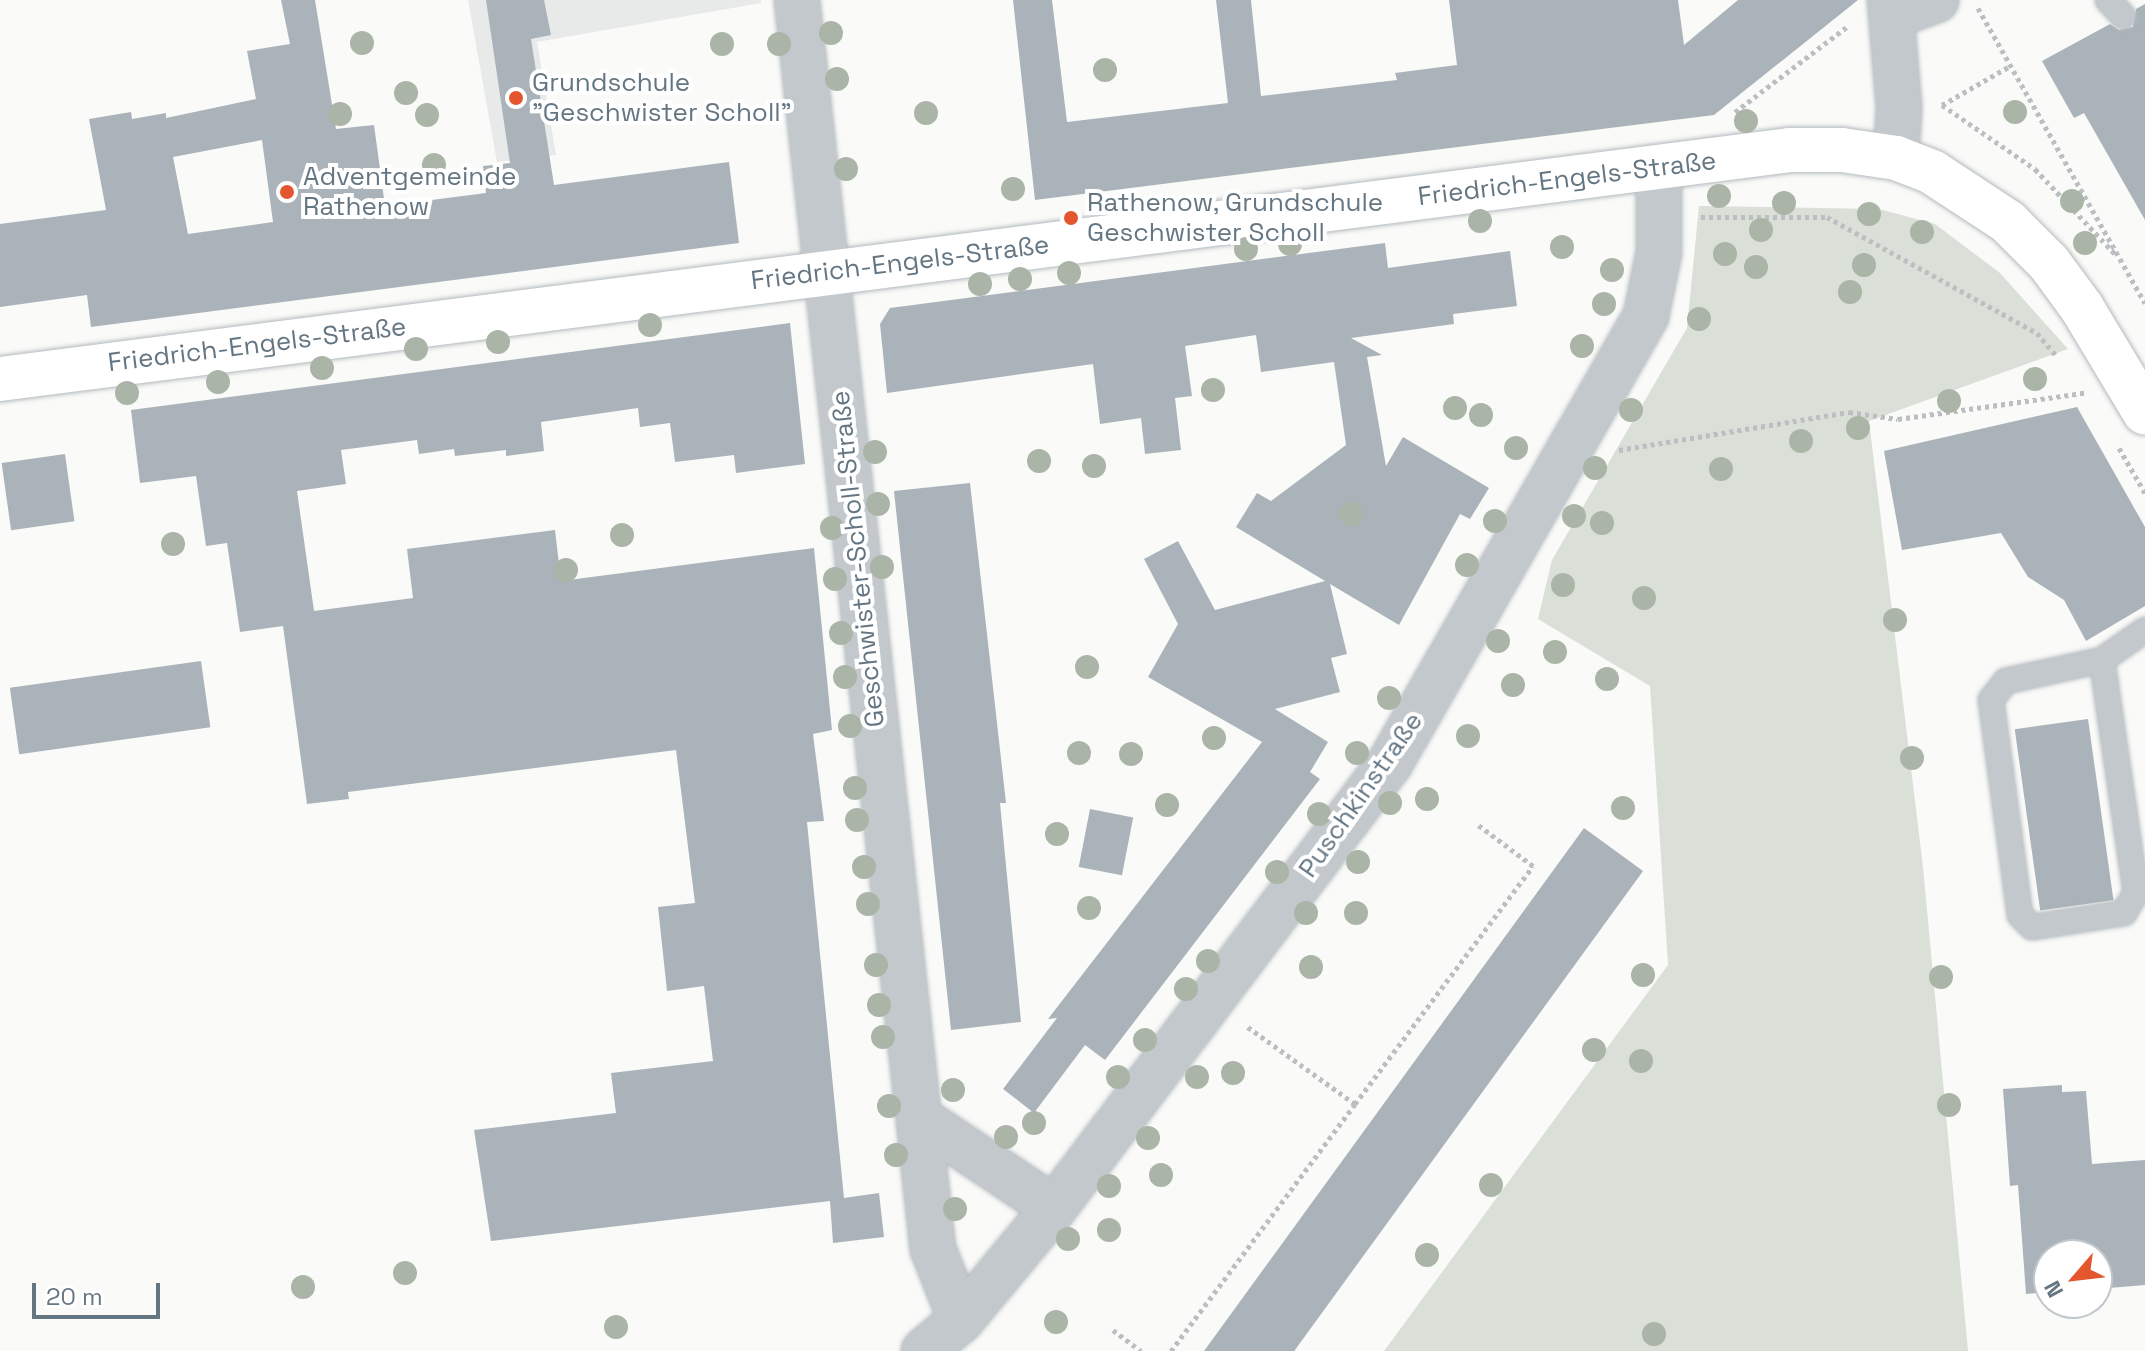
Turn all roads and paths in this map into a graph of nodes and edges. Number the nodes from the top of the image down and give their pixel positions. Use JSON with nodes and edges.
{"nodes":[{"id":1,"x":797,"y":0,"type":"edge"},
{"id":2,"x":1936,"y":0,"type":"edge"},
{"id":3,"x":1973,"y":0,"type":"edge"},
{"id":4,"x":1891,"y":8,"type":"edge"},
{"id":5,"x":2010,"y":66,"type":"junction"},
{"id":6,"x":1920,"y":106,"type":"junction"},
{"id":7,"x":1728,"y":117,"type":"dead end"},
{"id":8,"x":1896,"y":158,"type":"junction"},
{"id":9,"x":1659,"y":167,"type":"junction"},
{"id":10,"x":1660,"y":217,"type":"junction"},
{"id":11,"x":2121,"y":260,"type":"junction"},
{"id":12,"x":828,"y":272,"type":"junction"},
{"id":13,"x":2145,"y":303,"type":"edge"},
{"id":14,"x":2067,"y":369,"type":"dead end"},
{"id":15,"x":0,"y":379,"type":"edge"},
{"id":16,"x":2077,"y":381,"type":"dead end"},
{"id":17,"x":2145,"y":413,"type":"edge"},
{"id":18,"x":1567,"y":458,"type":"junction"},
{"id":19,"x":2145,"y":630,"type":"edge"},
{"id":20,"x":2102,"y":660,"type":"junction"},
{"id":21,"x":1477,"y":824,"type":"dead end"},
{"id":22,"x":1212,"y":1001,"type":"junction"},
{"id":23,"x":1355,"y":1104,"type":"junction"},
{"id":24,"x":919,"y":1118,"type":"junction"},
{"id":25,"x":1054,"y":1208,"type":"junction"},
{"id":26,"x":961,"y":1320,"type":"junction"},
{"id":27,"x":1113,"y":1330,"type":"dead end"},
{"id":28,"x":924,"y":1351,"type":"edge"},
{"id":29,"x":1141,"y":1351,"type":"edge"},
{"id":30,"x":1171,"y":1351,"type":"edge"}],
"edges":[{"from":1,"to":12,"type":"street","name":"Geschwister-Scholl-Straße"},
{"from":2,"to":4,"type":"street"},
{"from":3,"to":5,"type":"path"},
{"from":4,"to":6,"type":"street"},
{"from":4,"to":7,"type":"path"},
{"from":5,"to":6,"type":"path"},
{"from":5,"to":11,"type":"path"},
{"from":6,"to":8,"type":"street"},
{"from":6,"to":11,"type":"path"},
{"from":8,"to":9,"type":"street","name":"Friedrich-Engels-Straße"},
{"from":8,"to":17,"type":"street","name":"Friedrich-Engels-Straße"},
{"from":9,"to":10,"type":"street","name":"Puschkinstraße"},
{"from":9,"to":12,"type":"street","name":"Friedrich-Engels-Straße"},
{"from":10,"to":14,"type":"path"},
{"from":10,"to":18,"type":"street","name":"Puschkinstraße"},
{"from":11,"to":13,"type":"path"},
{"from":12,"to":15,"type":"street","name":"Friedrich-Engels-Straße"},
{"from":12,"to":24,"type":"street","name":"Geschwister-Scholl-Straße"},
{"from":16,"to":18,"type":"path"},
{"from":18,"to":22,"type":"street","name":"Puschkinstraße"},
{"from":19,"to":20,"type":"lane"},
{"from":20,"to":20,"type":"lane"},
{"from":21,"to":23,"type":"path"},
{"from":22,"to":23,"type":"path"},
{"from":22,"to":25,"type":"street","name":"Puschkinstraße"},
{"from":23,"to":30,"type":"path"},
{"from":24,"to":25,"type":"street"},
{"from":24,"to":26,"type":"street","name":"Geschwister-Scholl-Straße"},
{"from":25,"to":26,"type":"street","name":"Puschkinstraße"},
{"from":26,"to":28,"type":"street","name":"Puschkinstraße"},
{"from":27,"to":29,"type":"path"}]}
